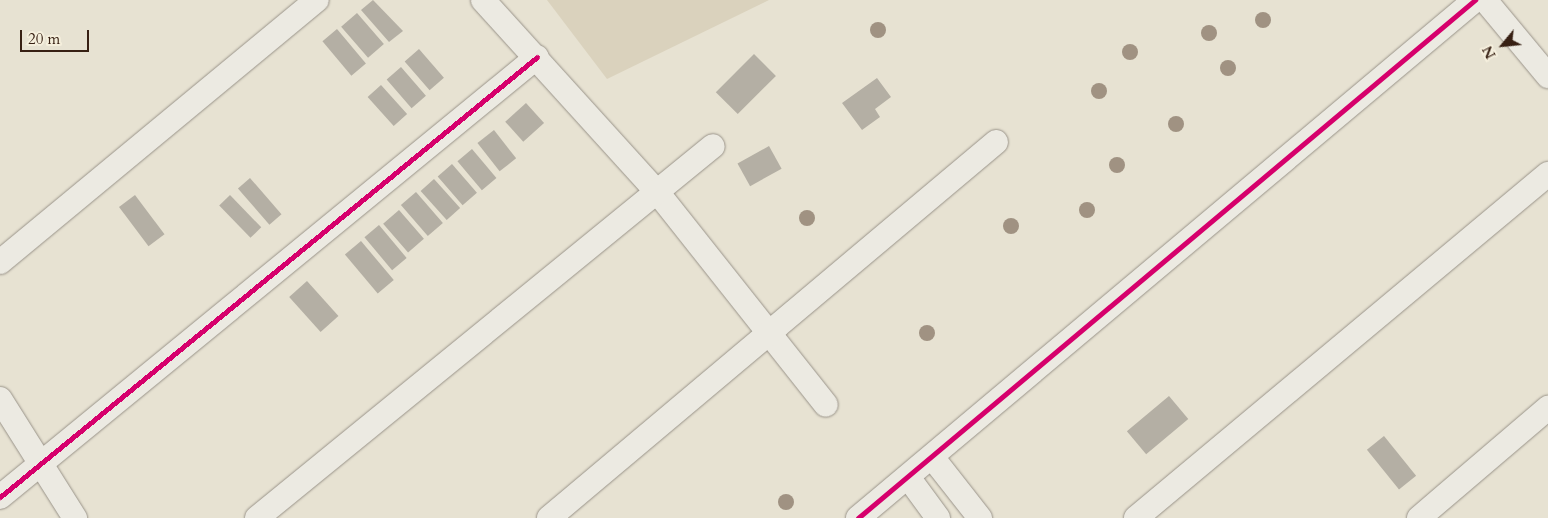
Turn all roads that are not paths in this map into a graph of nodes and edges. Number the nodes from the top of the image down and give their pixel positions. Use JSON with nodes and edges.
{"nodes":[{"id":1,"x":317,"y":0,"type":"edge"},
{"id":2,"x":483,"y":0,"type":"edge"},
{"id":3,"x":1475,"y":0,"type":"edge"},
{"id":4,"x":1485,"y":0,"type":"edge"},
{"id":5,"x":537,"y":57,"type":"junction"},
{"id":6,"x":1548,"y":76,"type":"edge"},
{"id":7,"x":996,"y":142,"type":"dead end"},
{"id":8,"x":713,"y":146,"type":"dead end"},
{"id":9,"x":1548,"y":174,"type":"edge"},
{"id":10,"x":658,"y":193,"type":"junction"},
{"id":11,"x":0,"y":262,"type":"edge"},
{"id":12,"x":768,"y":335,"type":"junction"},
{"id":13,"x":0,"y":399,"type":"edge"},
{"id":14,"x":826,"y":404,"type":"dead end"},
{"id":15,"x":1548,"y":408,"type":"edge"},
{"id":16,"x":932,"y":457,"type":"junction"},
{"id":17,"x":42,"y":463,"type":"junction"},
{"id":18,"x":908,"y":477,"type":"junction"},
{"id":19,"x":0,"y":497,"type":"edge"},
{"id":20,"x":75,"y":518,"type":"edge"},
{"id":21,"x":257,"y":518,"type":"edge"},
{"id":22,"x":549,"y":518,"type":"edge"},
{"id":23,"x":858,"y":518,"type":"edge"},
{"id":24,"x":938,"y":518,"type":"edge"},
{"id":25,"x":980,"y":518,"type":"edge"},
{"id":26,"x":1136,"y":518,"type":"edge"},
{"id":27,"x":1419,"y":518,"type":"edge"}],
"edges":[{"from":1,"to":11,"type":"street"},
{"from":2,"to":5,"type":"street"},
{"from":3,"to":16,"type":"street"},
{"from":4,"to":6,"type":"street"},
{"from":5,"to":10,"type":"street"},
{"from":5,"to":17,"type":"street"},
{"from":7,"to":12,"type":"street"},
{"from":8,"to":10,"type":"street"},
{"from":9,"to":26,"type":"street"},
{"from":10,"to":12,"type":"street"},
{"from":10,"to":21,"type":"street"},
{"from":12,"to":14,"type":"street"},
{"from":12,"to":22,"type":"street"},
{"from":13,"to":17,"type":"street"},
{"from":15,"to":27,"type":"street"},
{"from":16,"to":18,"type":"street"},
{"from":16,"to":25,"type":"street"},
{"from":17,"to":19,"type":"street"},
{"from":17,"to":20,"type":"street"},
{"from":18,"to":23,"type":"street"},
{"from":18,"to":24,"type":"street"}]}
